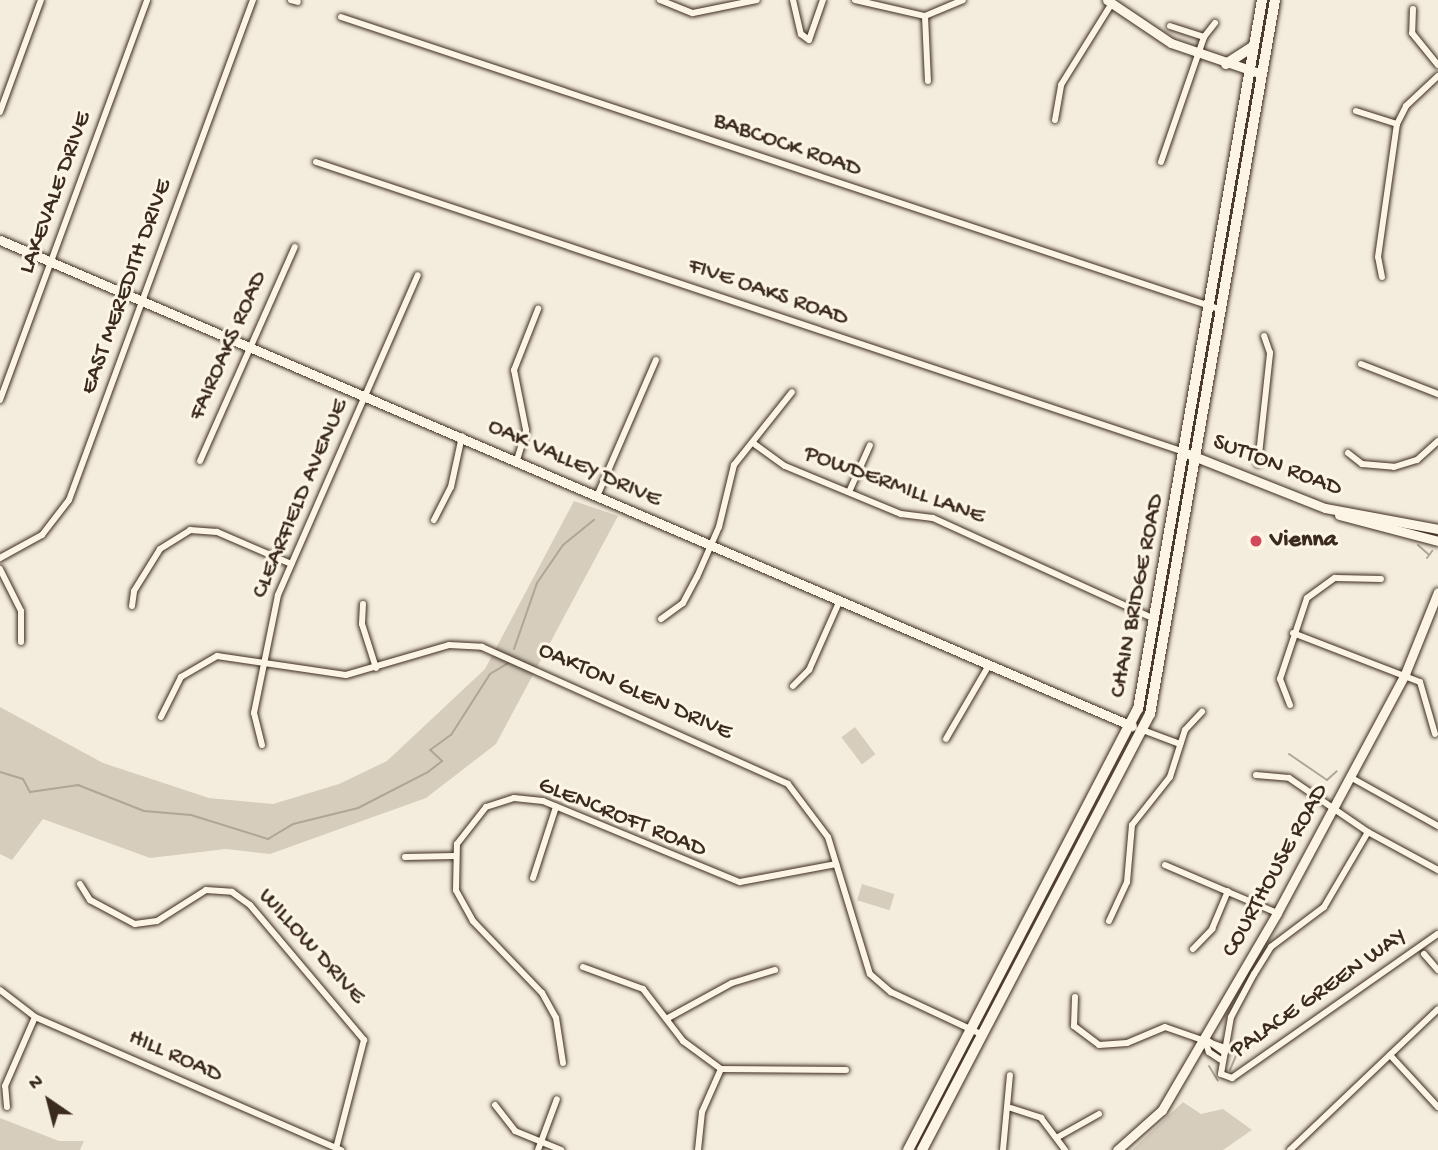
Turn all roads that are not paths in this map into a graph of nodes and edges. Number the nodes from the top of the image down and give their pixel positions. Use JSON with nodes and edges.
{"nodes":[{"id":1,"x":41,"y":0,"type":"edge"},
{"id":2,"x":147,"y":0,"type":"edge"},
{"id":3,"x":253,"y":0,"type":"edge"},
{"id":4,"x":660,"y":0,"type":"edge"},
{"id":5,"x":757,"y":0,"type":"edge"},
{"id":6,"x":793,"y":0,"type":"edge"},
{"id":7,"x":823,"y":0,"type":"edge"},
{"id":8,"x":855,"y":0,"type":"edge"},
{"id":9,"x":963,"y":0,"type":"edge"},
{"id":10,"x":1262,"y":0,"type":"edge"},
{"id":11,"x":1275,"y":0,"type":"edge"},
{"id":12,"x":1109,"y":2,"type":"edge"},
{"id":13,"x":1413,"y":9,"type":"dead end"},
{"id":14,"x":925,"y":16,"type":"junction"},
{"id":15,"x":341,"y":17,"type":"dead end"},
{"id":16,"x":1215,"y":23,"type":"dead end"},
{"id":17,"x":1170,"y":26,"type":"dead end"},
{"id":18,"x":1204,"y":37,"type":"junction"},
{"id":19,"x":1255,"y":44,"type":"junction"},
{"id":20,"x":1200,"y":55,"type":"junction"},
{"id":21,"x":1226,"y":64,"type":"junction"},
{"id":22,"x":1438,"y":65,"type":"edge"},
{"id":23,"x":1250,"y":72,"type":"junction"},
{"id":24,"x":1262,"y":74,"type":"junction"},
{"id":25,"x":1438,"y":76,"type":"edge"},
{"id":26,"x":928,"y":80,"type":"dead end"},
{"id":27,"x":1356,"y":111,"type":"dead end"},
{"id":28,"x":0,"y":112,"type":"edge"},
{"id":29,"x":1055,"y":120,"type":"dead end"},
{"id":30,"x":1397,"y":124,"type":"junction"},
{"id":31,"x":316,"y":162,"type":"dead end"},
{"id":32,"x":1161,"y":162,"type":"dead end"},
{"id":33,"x":0,"y":240,"type":"edge"},
{"id":34,"x":295,"y":247,"type":"dead end"},
{"id":35,"x":51,"y":260,"type":"junction"},
{"id":36,"x":418,"y":275,"type":"dead end"},
{"id":37,"x":1382,"y":277,"type":"dead end"},
{"id":38,"x":144,"y":297,"type":"junction"},
{"id":39,"x":1211,"y":307,"type":"junction"},
{"id":40,"x":538,"y":309,"type":"dead end"},
{"id":41,"x":1222,"y":310,"type":"junction"},
{"id":42,"x":1264,"y":336,"type":"dead end"},
{"id":43,"x":252,"y":344,"type":"junction"},
{"id":44,"x":656,"y":360,"type":"dead end"},
{"id":45,"x":1361,"y":364,"type":"dead end"},
{"id":46,"x":792,"y":392,"type":"dead end"},
{"id":47,"x":366,"y":393,"type":"junction"},
{"id":48,"x":1438,"y":394,"type":"edge"},
{"id":49,"x":0,"y":400,"type":"edge"},
{"id":50,"x":462,"y":436,"type":"junction"},
{"id":51,"x":1438,"y":441,"type":"edge"},
{"id":52,"x":753,"y":443,"type":"junction"},
{"id":53,"x":870,"y":445,"type":"dead end"},
{"id":54,"x":1186,"y":453,"type":"junction"},
{"id":55,"x":1348,"y":453,"type":"dead end"},
{"id":56,"x":1198,"y":456,"type":"junction"},
{"id":57,"x":517,"y":460,"type":"junction"},
{"id":58,"x":200,"y":461,"type":"dead end"},
{"id":59,"x":1258,"y":464,"type":"dead end"},
{"id":60,"x":849,"y":492,"type":"junction"},
{"id":61,"x":598,"y":494,"type":"junction"},
{"id":62,"x":1325,"y":508,"type":"junction"},
{"id":63,"x":434,"y":520,"type":"dead end"},
{"id":64,"x":1438,"y":529,"type":"edge"},
{"id":65,"x":1438,"y":541,"type":"edge"},
{"id":66,"x":712,"y":542,"type":"junction"},
{"id":67,"x":0,"y":558,"type":"edge"},
{"id":68,"x":291,"y":564,"type":"junction"},
{"id":69,"x":0,"y":569,"type":"edge"},
{"id":70,"x":1381,"y":579,"type":"dead end"},
{"id":71,"x":1438,"y":592,"type":"edge"},
{"id":72,"x":840,"y":600,"type":"junction"},
{"id":73,"x":363,"y":604,"type":"dead end"},
{"id":74,"x":132,"y":606,"type":"dead end"},
{"id":75,"x":660,"y":619,"type":"dead end"},
{"id":76,"x":1157,"y":619,"type":"junction"},
{"id":77,"x":1293,"y":633,"type":"junction"},
{"id":78,"x":21,"y":642,"type":"dead end"},
{"id":79,"x":264,"y":661,"type":"junction"},
{"id":80,"x":989,"y":665,"type":"junction"},
{"id":81,"x":376,"y":668,"type":"junction"},
{"id":82,"x":1405,"y":674,"type":"junction"},
{"id":83,"x":793,"y":685,"type":"dead end"},
{"id":84,"x":1290,"y":705,"type":"dead end"},
{"id":85,"x":1202,"y":712,"type":"dead end"},
{"id":86,"x":161,"y":717,"type":"dead end"},
{"id":87,"x":1132,"y":726,"type":"junction"},
{"id":88,"x":1143,"y":730,"type":"junction"},
{"id":89,"x":1436,"y":734,"type":"dead end"},
{"id":90,"x":946,"y":739,"type":"dead end"},
{"id":91,"x":1180,"y":744,"type":"junction"},
{"id":92,"x":262,"y":745,"type":"dead end"},
{"id":93,"x":1256,"y":775,"type":"dead end"},
{"id":94,"x":1350,"y":777,"type":"junction"},
{"id":95,"x":556,"y":807,"type":"junction"},
{"id":96,"x":1332,"y":810,"type":"junction"},
{"id":97,"x":1438,"y":826,"type":"edge"},
{"id":98,"x":1368,"y":832,"type":"junction"},
{"id":99,"x":455,"y":856,"type":"junction"},
{"id":100,"x":405,"y":857,"type":"dead end"},
{"id":101,"x":836,"y":864,"type":"junction"},
{"id":102,"x":1165,"y":865,"type":"dead end"},
{"id":103,"x":1438,"y":870,"type":"edge"},
{"id":104,"x":533,"y":878,"type":"dead end"},
{"id":105,"x":80,"y":884,"type":"dead end"},
{"id":106,"x":1228,"y":891,"type":"junction"},
{"id":107,"x":1277,"y":913,"type":"junction"},
{"id":108,"x":1109,"y":920,"type":"dead end"},
{"id":109,"x":1438,"y":934,"type":"edge"},
{"id":110,"x":1192,"y":949,"type":"dead end"},
{"id":111,"x":1424,"y":954,"type":"dead end"},
{"id":112,"x":583,"y":967,"type":"dead end"},
{"id":113,"x":775,"y":970,"type":"dead end"},
{"id":114,"x":1438,"y":970,"type":"edge"},
{"id":115,"x":0,"y":990,"type":"edge"},
{"id":116,"x":1075,"y":997,"type":"dead end"},
{"id":117,"x":1438,"y":1009,"type":"edge"},
{"id":118,"x":35,"y":1017,"type":"junction"},
{"id":119,"x":668,"y":1018,"type":"junction"},
{"id":120,"x":972,"y":1030,"type":"junction"},
{"id":121,"x":983,"y":1035,"type":"junction"},
{"id":122,"x":1204,"y":1037,"type":"junction"},
{"id":123,"x":1224,"y":1054,"type":"junction"},
{"id":124,"x":1390,"y":1055,"type":"junction"},
{"id":125,"x":563,"y":1063,"type":"dead end"},
{"id":126,"x":721,"y":1069,"type":"junction"},
{"id":127,"x":846,"y":1070,"type":"dead end"},
{"id":128,"x":1010,"y":1075,"type":"dead end"},
{"id":129,"x":557,"y":1099,"type":"dead end"},
{"id":130,"x":495,"y":1105,"type":"dead end"},
{"id":131,"x":7,"y":1107,"type":"dead end"},
{"id":132,"x":1438,"y":1107,"type":"edge"},
{"id":133,"x":1011,"y":1108,"type":"junction"},
{"id":134,"x":1099,"y":1114,"type":"dead end"},
{"id":135,"x":1058,"y":1138,"type":"junction"},
{"id":136,"x":539,"y":1146,"type":"edge"},
{"id":137,"x":338,"y":1149,"type":"edge"},
{"id":138,"x":561,"y":1150,"type":"edge"},
{"id":139,"x":698,"y":1150,"type":"edge"},
{"id":140,"x":908,"y":1150,"type":"edge"},
{"id":141,"x":922,"y":1150,"type":"edge"},
{"id":142,"x":1003,"y":1150,"type":"edge"},
{"id":143,"x":1065,"y":1150,"type":"edge"},
{"id":144,"x":1117,"y":1150,"type":"edge"},
{"id":145,"x":1290,"y":1150,"type":"edge"}],
"edges":[{"from":1,"to":28,"type":"street"},
{"from":2,"to":35,"type":"street","name":"LAKEVALE DRIVE"},
{"from":3,"to":38,"type":"street","name":"EAST MEREDITH DRIVE"},
{"from":4,"to":5,"type":"street"},
{"from":6,"to":7,"type":"street"},
{"from":8,"to":14,"type":"street"},
{"from":9,"to":14,"type":"street"},
{"from":10,"to":19,"type":"main road","name":"CHAIN BRIDGE ROAD"},
{"from":11,"to":24,"type":"main road","name":"CHAIN BRIDGE ROAD"},
{"from":12,"to":20,"type":"street"},
{"from":12,"to":29,"type":"street"},
{"from":13,"to":22,"type":"street"},
{"from":14,"to":26,"type":"street"},
{"from":15,"to":39,"type":"street","name":"BABCOCK ROAD"},
{"from":16,"to":18,"type":"street"},
{"from":17,"to":18,"type":"street"},
{"from":18,"to":20,"type":"street"},
{"from":19,"to":21,"type":"main road"},
{"from":19,"to":23,"type":"main road","name":"CHAIN BRIDGE ROAD"},
{"from":20,"to":21,"type":"street"},
{"from":20,"to":32,"type":"street"},
{"from":21,"to":23,"type":"street"},
{"from":23,"to":24,"type":"street"},
{"from":23,"to":39,"type":"main road","name":"CHAIN BRIDGE ROAD"},
{"from":24,"to":41,"type":"main road","name":"CHAIN BRIDGE ROAD"},
{"from":25,"to":30,"type":"street"},
{"from":27,"to":30,"type":"street"},
{"from":30,"to":37,"type":"street"},
{"from":31,"to":54,"type":"street","name":"FIVE OAKS ROAD"},
{"from":33,"to":35,"type":"street","name":"OAK VALLEY DRIVE"},
{"from":34,"to":43,"type":"street","name":"FAIROAKS ROAD"},
{"from":35,"to":38,"type":"street","name":"OAK VALLEY DRIVE"},
{"from":35,"to":49,"type":"street","name":"LAKEVALE DRIVE"},
{"from":36,"to":47,"type":"street","name":"CLEARFIELD AVENUE"},
{"from":38,"to":43,"type":"street","name":"OAK VALLEY DRIVE"},
{"from":38,"to":67,"type":"street","name":"EAST MEREDITH DRIVE"},
{"from":39,"to":41,"type":"street","name":"BABCOCK ROAD"},
{"from":39,"to":54,"type":"main road","name":"CHAIN BRIDGE ROAD"},
{"from":40,"to":57,"type":"street"},
{"from":41,"to":56,"type":"main road","name":"CHAIN BRIDGE ROAD"},
{"from":42,"to":59,"type":"street"},
{"from":43,"to":47,"type":"street","name":"OAK VALLEY DRIVE"},
{"from":43,"to":58,"type":"street","name":"FAIROAKS ROAD"},
{"from":44,"to":61,"type":"street"},
{"from":45,"to":48,"type":"street"},
{"from":46,"to":52,"type":"street"},
{"from":47,"to":50,"type":"street","name":"OAK VALLEY DRIVE"},
{"from":47,"to":68,"type":"street","name":"CLEARFIELD AVENUE"},
{"from":50,"to":57,"type":"street","name":"OAK VALLEY DRIVE"},
{"from":50,"to":63,"type":"street"},
{"from":51,"to":55,"type":"street"},
{"from":52,"to":60,"type":"street","name":"POWDERMILL LANE"},
{"from":52,"to":66,"type":"street"},
{"from":53,"to":60,"type":"street"},
{"from":54,"to":56,"type":"street","name":"SUTTON ROAD"},
{"from":54,"to":76,"type":"main road","name":"CHAIN BRIDGE ROAD"},
{"from":56,"to":62,"type":"street","name":"SUTTON ROAD"},
{"from":56,"to":88,"type":"main road","name":"CHAIN BRIDGE ROAD"},
{"from":57,"to":61,"type":"street","name":"OAK VALLEY DRIVE"},
{"from":60,"to":76,"type":"street","name":"POWDERMILL LANE"},
{"from":61,"to":66,"type":"street","name":"OAK VALLEY DRIVE"},
{"from":62,"to":64,"type":"street","name":"SUTTON ROAD"},
{"from":62,"to":65,"type":"street"},
{"from":66,"to":72,"type":"street","name":"OAK VALLEY DRIVE"},
{"from":66,"to":75,"type":"street"},
{"from":68,"to":74,"type":"street"},
{"from":68,"to":79,"type":"street","name":"CLEARFIELD AVENUE"},
{"from":69,"to":78,"type":"street"},
{"from":70,"to":77,"type":"street"},
{"from":71,"to":82,"type":"street","name":"COURTHOUSE ROAD"},
{"from":72,"to":80,"type":"street","name":"OAK VALLEY DRIVE"},
{"from":72,"to":83,"type":"street"},
{"from":73,"to":81,"type":"street"},
{"from":76,"to":87,"type":"main road","name":"CHAIN BRIDGE ROAD"},
{"from":77,"to":82,"type":"street"},
{"from":77,"to":84,"type":"street"},
{"from":79,"to":81,"type":"street","name":"OAKTON GLEN DRIVE"},
{"from":79,"to":86,"type":"street","name":"OAKTON GLEN DRIVE"},
{"from":79,"to":92,"type":"street","name":"CLEARFIELD AVENUE"},
{"from":80,"to":87,"type":"street","name":"OAK VALLEY DRIVE"},
{"from":80,"to":90,"type":"street"},
{"from":81,"to":101,"type":"street","name":"OAKTON GLEN DRIVE"},
{"from":82,"to":89,"type":"street"},
{"from":82,"to":94,"type":"street","name":"COURTHOUSE ROAD"},
{"from":85,"to":91,"type":"street"},
{"from":87,"to":88,"type":"street"},
{"from":87,"to":120,"type":"main road","name":"CHAIN BRIDGE ROAD"},
{"from":88,"to":91,"type":"street"},
{"from":88,"to":121,"type":"main road","name":"CHAIN BRIDGE ROAD"},
{"from":91,"to":108,"type":"street"},
{"from":93,"to":96,"type":"street"},
{"from":94,"to":96,"type":"street","name":"COURTHOUSE ROAD"},
{"from":94,"to":97,"type":"street"},
{"from":95,"to":99,"type":"street","name":"GLENCROFT ROAD"},
{"from":95,"to":101,"type":"street","name":"GLENCROFT ROAD"},
{"from":95,"to":104,"type":"street"},
{"from":96,"to":98,"type":"street"},
{"from":96,"to":107,"type":"street","name":"COURTHOUSE ROAD"},
{"from":98,"to":103,"type":"street"},
{"from":98,"to":123,"type":"street","name":"PALACE GREEN WAY"},
{"from":99,"to":100,"type":"street"},
{"from":99,"to":125,"type":"street"},
{"from":101,"to":120,"type":"street","name":"OAKTON GLEN DRIVE"},
{"from":102,"to":106,"type":"street"},
{"from":105,"to":137,"type":"street","name":"WILLOW DRIVE"},
{"from":106,"to":107,"type":"street"},
{"from":106,"to":110,"type":"street"},
{"from":107,"to":122,"type":"street","name":"COURTHOUSE ROAD"},
{"from":109,"to":123,"type":"street","name":"PALACE GREEN WAY"},
{"from":111,"to":114,"type":"street"},
{"from":112,"to":119,"type":"street"},
{"from":113,"to":119,"type":"street"},
{"from":115,"to":118,"type":"street","name":"HILL ROAD"},
{"from":116,"to":122,"type":"street"},
{"from":117,"to":124,"type":"street"},
{"from":118,"to":131,"type":"street"},
{"from":118,"to":137,"type":"street","name":"HILL ROAD"},
{"from":119,"to":126,"type":"street"},
{"from":120,"to":121,"type":"street","name":"OAKTON GLEN DRIVE"},
{"from":120,"to":140,"type":"main road","name":"CHAIN BRIDGE ROAD"},
{"from":121,"to":141,"type":"main road","name":"CHAIN BRIDGE ROAD"},
{"from":122,"to":123,"type":"street"},
{"from":122,"to":144,"type":"street","name":"COURTHOUSE ROAD"},
{"from":124,"to":132,"type":"street"},
{"from":124,"to":145,"type":"street"},
{"from":126,"to":127,"type":"street"},
{"from":126,"to":139,"type":"street"},
{"from":128,"to":133,"type":"street"},
{"from":129,"to":136,"type":"street"},
{"from":130,"to":136,"type":"street"},
{"from":133,"to":135,"type":"street"},
{"from":133,"to":142,"type":"street"},
{"from":134,"to":135,"type":"street"},
{"from":135,"to":143,"type":"street"},
{"from":136,"to":138,"type":"street"}]}
